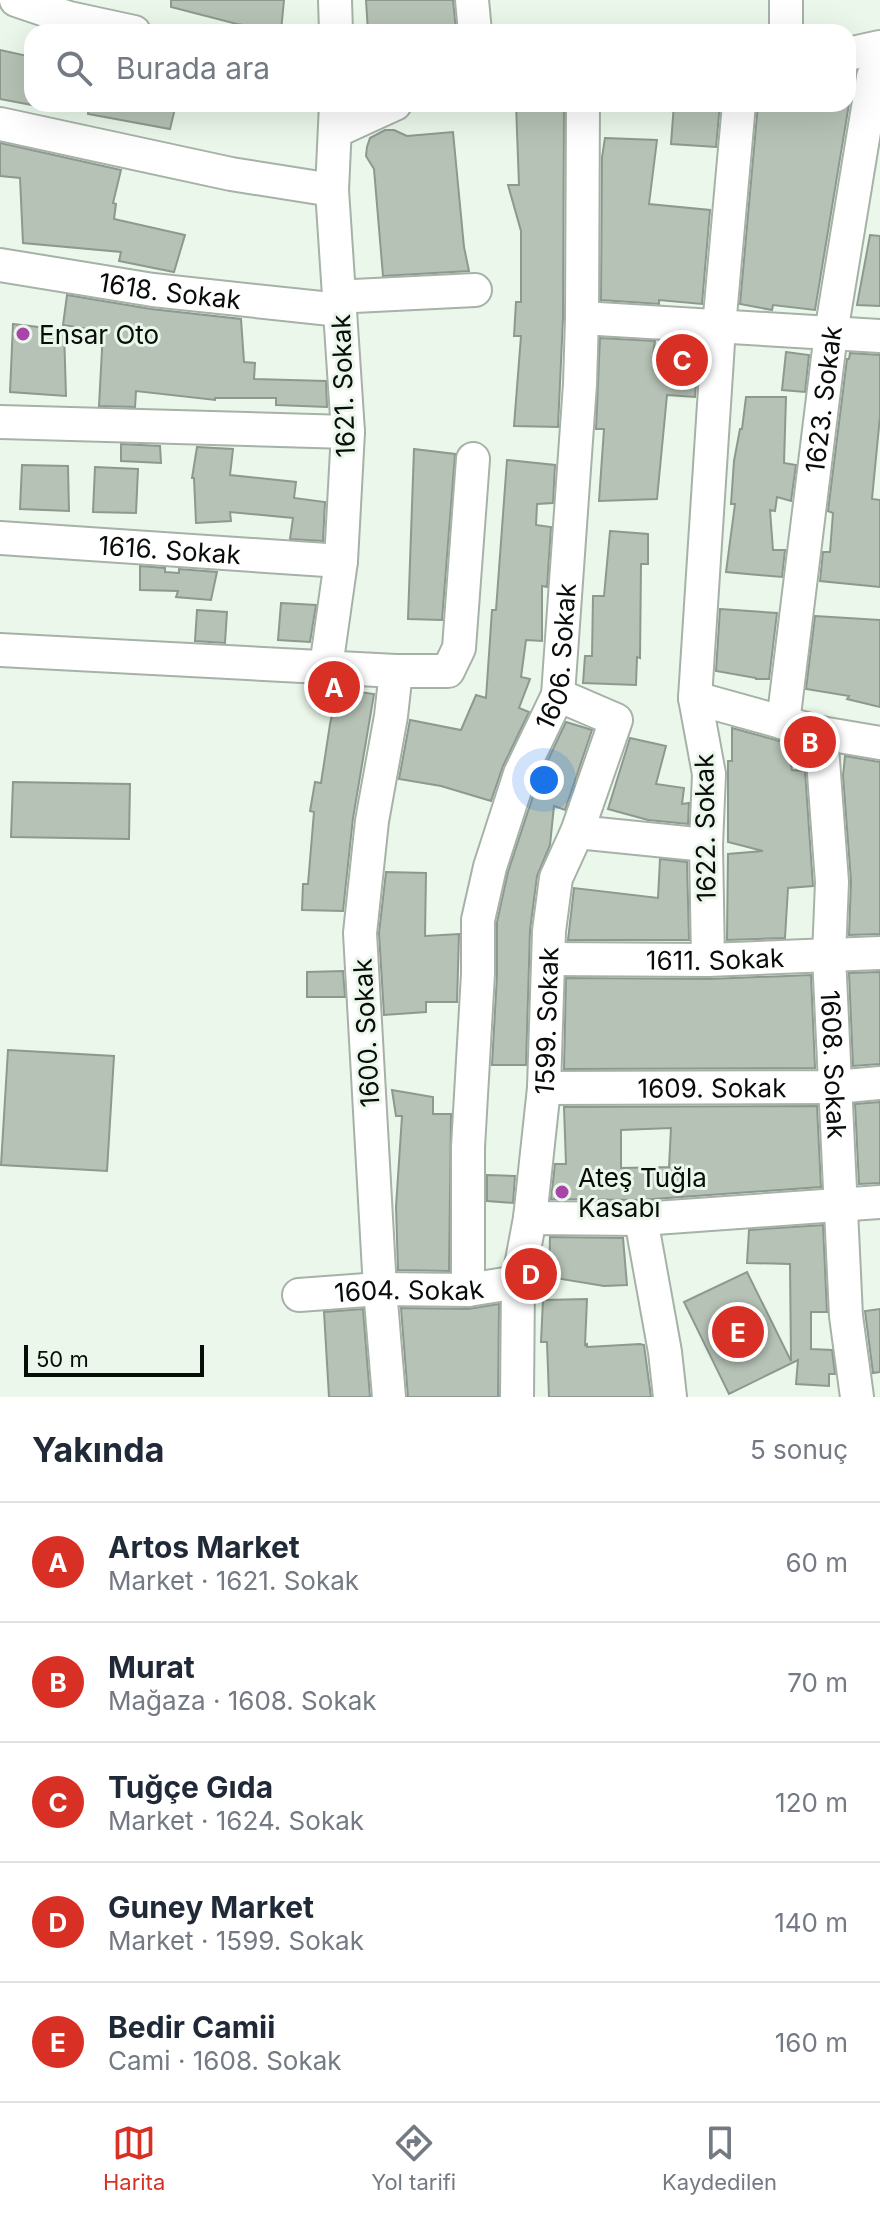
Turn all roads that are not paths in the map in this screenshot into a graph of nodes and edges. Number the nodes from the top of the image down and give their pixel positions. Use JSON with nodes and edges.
{"nodes":[{"id":1,"x":16,"y":0,"type":"edge"},
{"id":2,"x":335,"y":0,"type":"edge"},
{"id":3,"x":472,"y":0,"type":"edge"},
{"id":4,"x":786,"y":0,"type":"edge"},
{"id":5,"x":97,"y":24,"type":"edge"},
{"id":6,"x":336,"y":24,"type":"edge"},
{"id":7,"x":474,"y":24,"type":"edge"},
{"id":8,"x":786,"y":24,"type":"edge"},
{"id":9,"x":870,"y":69,"type":"edge"},
{"id":10,"x":361,"y":112,"type":"edge"},
{"id":11,"x":583,"y":112,"type":"edge"},
{"id":12,"x":738,"y":112,"type":"edge"},
{"id":13,"x":336,"y":118,"type":"edge"},
{"id":14,"x":0,"y":124,"type":"edge"},
{"id":15,"x":332,"y":190,"type":"junction"},
{"id":16,"x":0,"y":265,"type":"edge"},
{"id":17,"x":475,"y":290,"type":"dead end"},
{"id":18,"x":340,"y":302,"type":"junction"},
{"id":19,"x":582,"y":318,"type":"junction"},
{"id":20,"x":719,"y":327,"type":"junction"},
{"id":21,"x":831,"y":333,"type":"junction"},
{"id":22,"x":880,"y":336,"type":"edge"},
{"id":23,"x":0,"y":422,"type":"edge"},
{"id":24,"x":348,"y":432,"type":"junction"},
{"id":25,"x":473,"y":459,"type":"dead end"},
{"id":26,"x":0,"y":538,"type":"edge"},
{"id":27,"x":341,"y":561,"type":"junction"},
{"id":28,"x":0,"y":650,"type":"edge"},
{"id":29,"x":326,"y":667,"type":"junction"},
{"id":30,"x":396,"y":671,"type":"junction"},
{"id":31,"x":558,"y":695,"type":"junction"},
{"id":32,"x":695,"y":698,"type":"junction"},
{"id":33,"x":783,"y":723,"type":"junction"},
{"id":34,"x":821,"y":733,"type":"junction"},
{"id":35,"x":880,"y":743,"type":"edge"},
{"id":36,"x":577,"y":832,"type":"junction"},
{"id":37,"x":706,"y":845,"type":"junction"},
{"id":38,"x":880,"y":953,"type":"edge"},
{"id":39,"x":829,"y":956,"type":"junction"},
{"id":40,"x":549,"y":959,"type":"junction"},
{"id":41,"x":708,"y":960,"type":"junction"},
{"id":42,"x":880,"y":1083,"type":"edge"},
{"id":43,"x":835,"y":1087,"type":"junction"},
{"id":44,"x":544,"y":1088,"type":"junction"},
{"id":45,"x":880,"y":1202,"type":"edge"},
{"id":46,"x":842,"y":1204,"type":"junction"},
{"id":47,"x":530,"y":1218,"type":"junction"},
{"id":48,"x":641,"y":1219,"type":"junction"},
{"id":49,"x":518,"y":1282,"type":"junction"},
{"id":50,"x":380,"y":1289,"type":"junction"},
{"id":51,"x":468,"y":1290,"type":"junction"},
{"id":52,"x":299,"y":1295,"type":"dead end"},
{"id":53,"x":389,"y":1397,"type":"edge"},
{"id":54,"x":517,"y":1397,"type":"edge"},
{"id":55,"x":670,"y":1397,"type":"edge"},
{"id":56,"x":857,"y":1397,"type":"edge"}],
"edges":[{"from":1,"to":5,"type":"street"},
{"from":2,"to":6,"type":"street"},
{"from":3,"to":7,"type":"street"},
{"from":4,"to":8,"type":"street"},
{"from":9,"to":21,"type":"street","name":"1623. Sokak"},
{"from":10,"to":13,"type":"street"},
{"from":11,"to":19,"type":"street","name":"1606. Sokak"},
{"from":12,"to":20,"type":"street","name":"1622. Sokak"},
{"from":13,"to":15,"type":"street","name":"1621. Sokak"},
{"from":14,"to":15,"type":"street"},
{"from":15,"to":18,"type":"street","name":"1621. Sokak"},
{"from":16,"to":18,"type":"street","name":"1618. Sokak"},
{"from":17,"to":18,"type":"street","name":"1618. Sokak"},
{"from":18,"to":24,"type":"street","name":"1621. Sokak"},
{"from":19,"to":20,"type":"street"},
{"from":19,"to":31,"type":"street","name":"1606. Sokak"},
{"from":20,"to":21,"type":"street"},
{"from":20,"to":32,"type":"street","name":"1622. Sokak"},
{"from":21,"to":22,"type":"street"},
{"from":21,"to":33,"type":"street","name":"1623. Sokak"},
{"from":23,"to":24,"type":"street"},
{"from":24,"to":27,"type":"street","name":"1621. Sokak"},
{"from":25,"to":30,"type":"street"},
{"from":26,"to":27,"type":"street","name":"1616. Sokak"},
{"from":27,"to":29,"type":"street","name":"1621. Sokak"},
{"from":28,"to":29,"type":"street"},
{"from":29,"to":30,"type":"street"},
{"from":30,"to":50,"type":"street","name":"1600. Sokak"},
{"from":31,"to":36,"type":"street","name":"1599. Sokak"},
{"from":31,"to":51,"type":"street","name":"1606. Sokak"},
{"from":32,"to":33,"type":"street"},
{"from":32,"to":37,"type":"street","name":"1622. Sokak"},
{"from":33,"to":34,"type":"street"},
{"from":34,"to":35,"type":"street"},
{"from":34,"to":39,"type":"street","name":"1608. Sokak"},
{"from":36,"to":37,"type":"street"},
{"from":36,"to":40,"type":"street","name":"1599. Sokak"},
{"from":37,"to":41,"type":"street","name":"1622. Sokak"},
{"from":38,"to":39,"type":"street","name":"1611. Sokak"},
{"from":39,"to":41,"type":"street","name":"1611. Sokak"},
{"from":39,"to":43,"type":"street","name":"1608. Sokak"},
{"from":40,"to":41,"type":"street","name":"1611. Sokak"},
{"from":40,"to":44,"type":"street","name":"1599. Sokak"},
{"from":42,"to":43,"type":"street","name":"1609. Sokak"},
{"from":43,"to":44,"type":"street","name":"1609. Sokak"},
{"from":43,"to":46,"type":"street","name":"1608. Sokak"},
{"from":44,"to":47,"type":"street","name":"1599. Sokak"},
{"from":45,"to":46,"type":"street"},
{"from":46,"to":48,"type":"street"},
{"from":46,"to":56,"type":"street","name":"1608. Sokak"},
{"from":47,"to":48,"type":"street"},
{"from":47,"to":49,"type":"street","name":"1599. Sokak"},
{"from":48,"to":55,"type":"street"},
{"from":49,"to":51,"type":"street","name":"1604. Sokak"},
{"from":49,"to":54,"type":"street","name":"1599. Sokak"},
{"from":50,"to":51,"type":"street","name":"1604. Sokak"},
{"from":50,"to":52,"type":"street","name":"1604. Sokak"},
{"from":50,"to":53,"type":"street","name":"1600. Sokak"}]}
